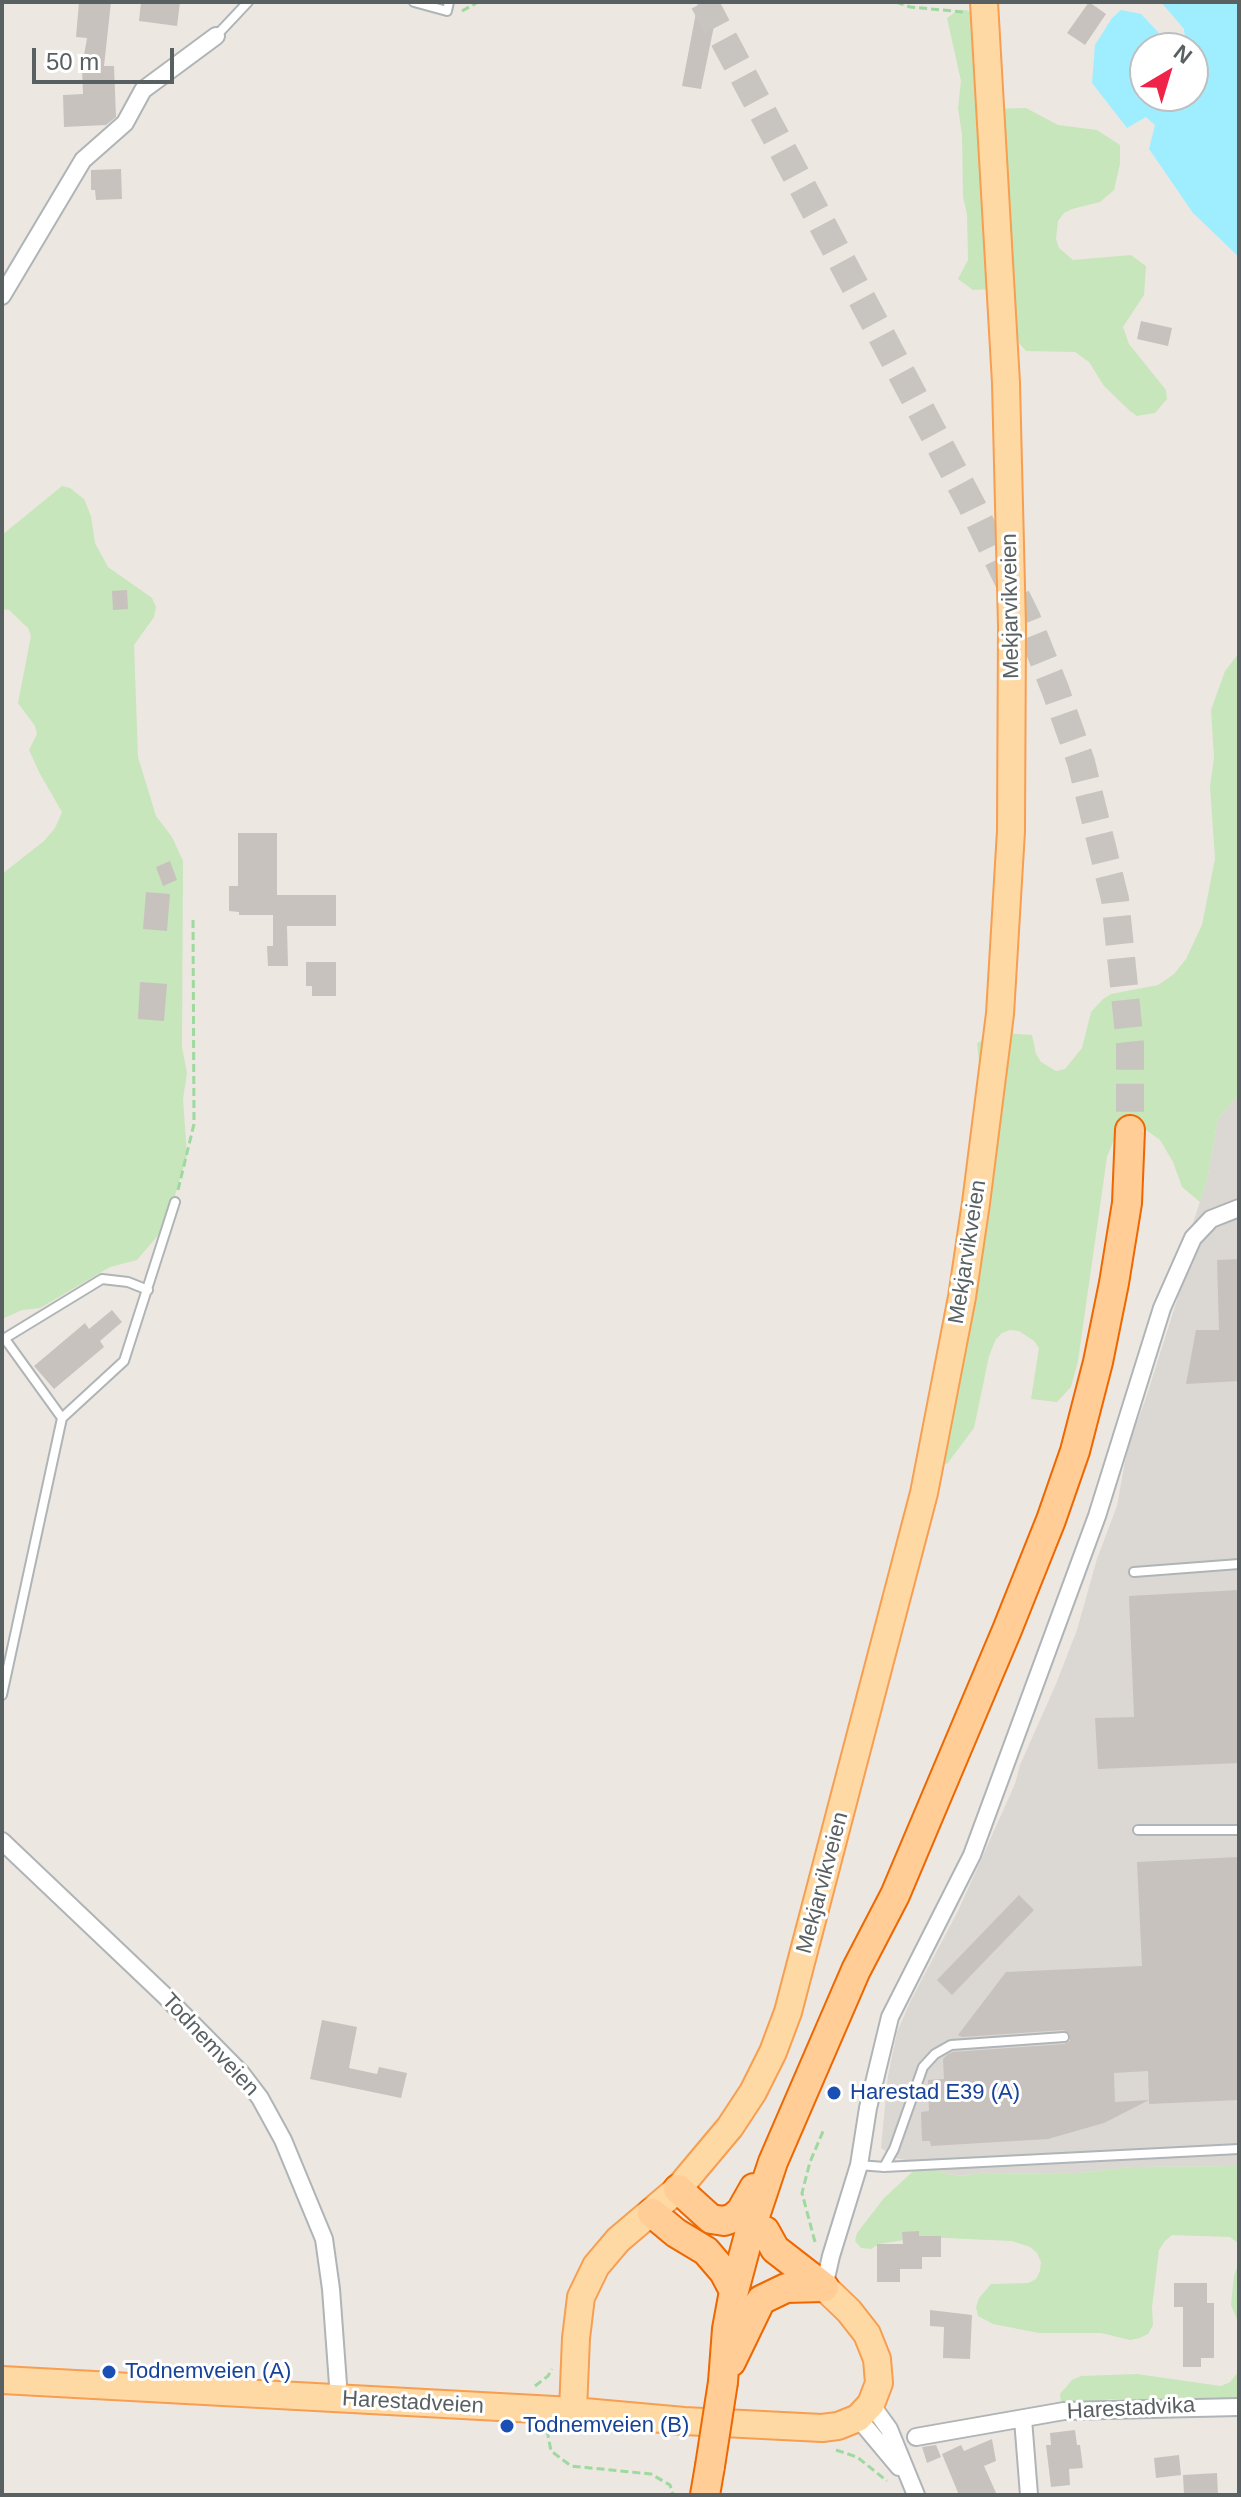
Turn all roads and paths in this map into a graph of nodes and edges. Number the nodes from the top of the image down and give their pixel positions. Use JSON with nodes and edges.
{"nodes":[{"id":1,"x":248,"y":2,"type":"edge"},
{"id":2,"x":414,"y":2,"type":"edge"},
{"id":3,"x":449,"y":2,"type":"edge"},
{"id":4,"x":896,"y":2,"type":"edge"},
{"id":5,"x":971,"y":10,"type":"edge"},
{"id":6,"x":216,"y":36,"type":"joint"},
{"id":7,"x":2,"y":296,"type":"edge"},
{"id":8,"x":193,"y":918,"type":"dead end"},
{"id":9,"x":1130,"y":1130,"type":"tunnel mouth"},
{"id":10,"x":175,"y":1202,"type":"joint"},
{"id":11,"x":1239,"y":1208,"type":"edge"},
{"id":12,"x":148,"y":1290,"type":"junction"},
{"id":13,"x":3,"y":1340,"type":"edge"},
{"id":14,"x":62,"y":1418,"type":"junction"},
{"id":15,"x":1239,"y":1564,"type":"edge"},
{"id":16,"x":1134,"y":1572,"type":"dead end"},
{"id":17,"x":2,"y":1695,"type":"edge"},
{"id":18,"x":1138,"y":1830,"type":"dead end"},
{"id":19,"x":1239,"y":1830,"type":"edge"},
{"id":20,"x":2,"y":1841,"type":"edge"},
{"id":21,"x":895,"y":1895,"type":"junction"},
{"id":22,"x":1064,"y":2037,"type":"dead end"},
{"id":23,"x":824,"y":2129,"type":"dead end"},
{"id":24,"x":1239,"y":2149,"type":"edge"},
{"id":25,"x":773,"y":2162,"type":"junction"},
{"id":26,"x":859,"y":2165,"type":"junction"},
{"id":27,"x":884,"y":2167,"type":"junction"},
{"id":28,"x":678,"y":2189,"type":"junction"},
{"id":29,"x":652,"y":2213,"type":"junction"},
{"id":30,"x":758,"y":2231,"type":"junction"},
{"id":31,"x":815,"y":2242,"type":"dead end"},
{"id":32,"x":824,"y":2287,"type":"junction"},
{"id":33,"x":734,"y":2291,"type":"junction"},
{"id":34,"x":556,"y":2360,"type":"dead end"},
{"id":35,"x":727,"y":2372,"type":"junction"},
{"id":36,"x":2,"y":2380,"type":"edge"},
{"id":37,"x":527,"y":2387,"type":"dead end"},
{"id":38,"x":339,"y":2398,"type":"junction"},
{"id":39,"x":1239,"y":2407,"type":"edge"},
{"id":40,"x":546,"y":2410,"type":"junction"},
{"id":41,"x":573,"y":2411,"type":"junction"},
{"id":42,"x":864,"y":2411,"type":"junction"},
{"id":43,"x":1023,"y":2419,"type":"junction"},
{"id":44,"x":916,"y":2437,"type":"dead end"},
{"id":45,"x":673,"y":2495,"type":"edge"},
{"id":46,"x":705,"y":2495,"type":"edge"},
{"id":47,"x":916,"y":2495,"type":"edge"},
{"id":48,"x":1029,"y":2495,"type":"edge"}],
"edges":[{"from":1,"to":6,"type":"lane"},
{"from":2,"to":3,"type":"lane"},
{"from":4,"to":5,"type":"path"},
{"from":5,"to":28,"type":"main road","name":"Mekjarvikveien"},
{"from":6,"to":7,"type":"street"},
{"from":8,"to":10,"type":"path"},
{"from":9,"to":21,"type":"highway"},
{"from":10,"to":12,"type":"lane"},
{"from":11,"to":26,"type":"street"},
{"from":12,"to":13,"type":"lane"},
{"from":12,"to":14,"type":"lane"},
{"from":13,"to":14,"type":"lane"},
{"from":14,"to":17,"type":"lane"},
{"from":15,"to":16,"type":"lane"},
{"from":18,"to":19,"type":"lane"},
{"from":20,"to":38,"type":"street","name":"Todnemveien"},
{"from":21,"to":25,"type":"highway"},
{"from":21,"to":30,"type":"highway"},
{"from":22,"to":27,"type":"lane"},
{"from":23,"to":31,"type":"path"},
{"from":24,"to":27,"type":"lane"},
{"from":25,"to":28,"type":"highway"},
{"from":25,"to":30,"type":"highway"},
{"from":26,"to":27,"type":"lane"},
{"from":26,"to":32,"type":"street"},
{"from":28,"to":29,"type":"main road","name":"Mekjarvikveien"},
{"from":29,"to":33,"type":"highway"},
{"from":29,"to":41,"type":"main road","name":"Mekjarvikveien"},
{"from":30,"to":32,"type":"highway"},
{"from":30,"to":33,"type":"highway"},
{"from":30,"to":35,"type":"highway"},
{"from":32,"to":35,"type":"highway"},
{"from":32,"to":42,"type":"main road"},
{"from":33,"to":35,"type":"highway"},
{"from":34,"to":37,"type":"path"},
{"from":35,"to":46,"type":"highway","bridge":true},
{"from":36,"to":38,"type":"main road","name":"Harestadveien"},
{"from":38,"to":40,"type":"main road","name":"Harestadveien"},
{"from":39,"to":43,"type":"street","name":"Harestadvika"},
{"from":40,"to":41,"type":"main road","name":"Harestadveien"},
{"from":40,"to":45,"type":"path"},
{"from":41,"to":42,"type":"main road","name":"Harestadveien"},
{"from":42,"to":47,"type":"street"},
{"from":43,"to":44,"type":"street","name":"Harestadvika"},
{"from":43,"to":48,"type":"street"}]}
